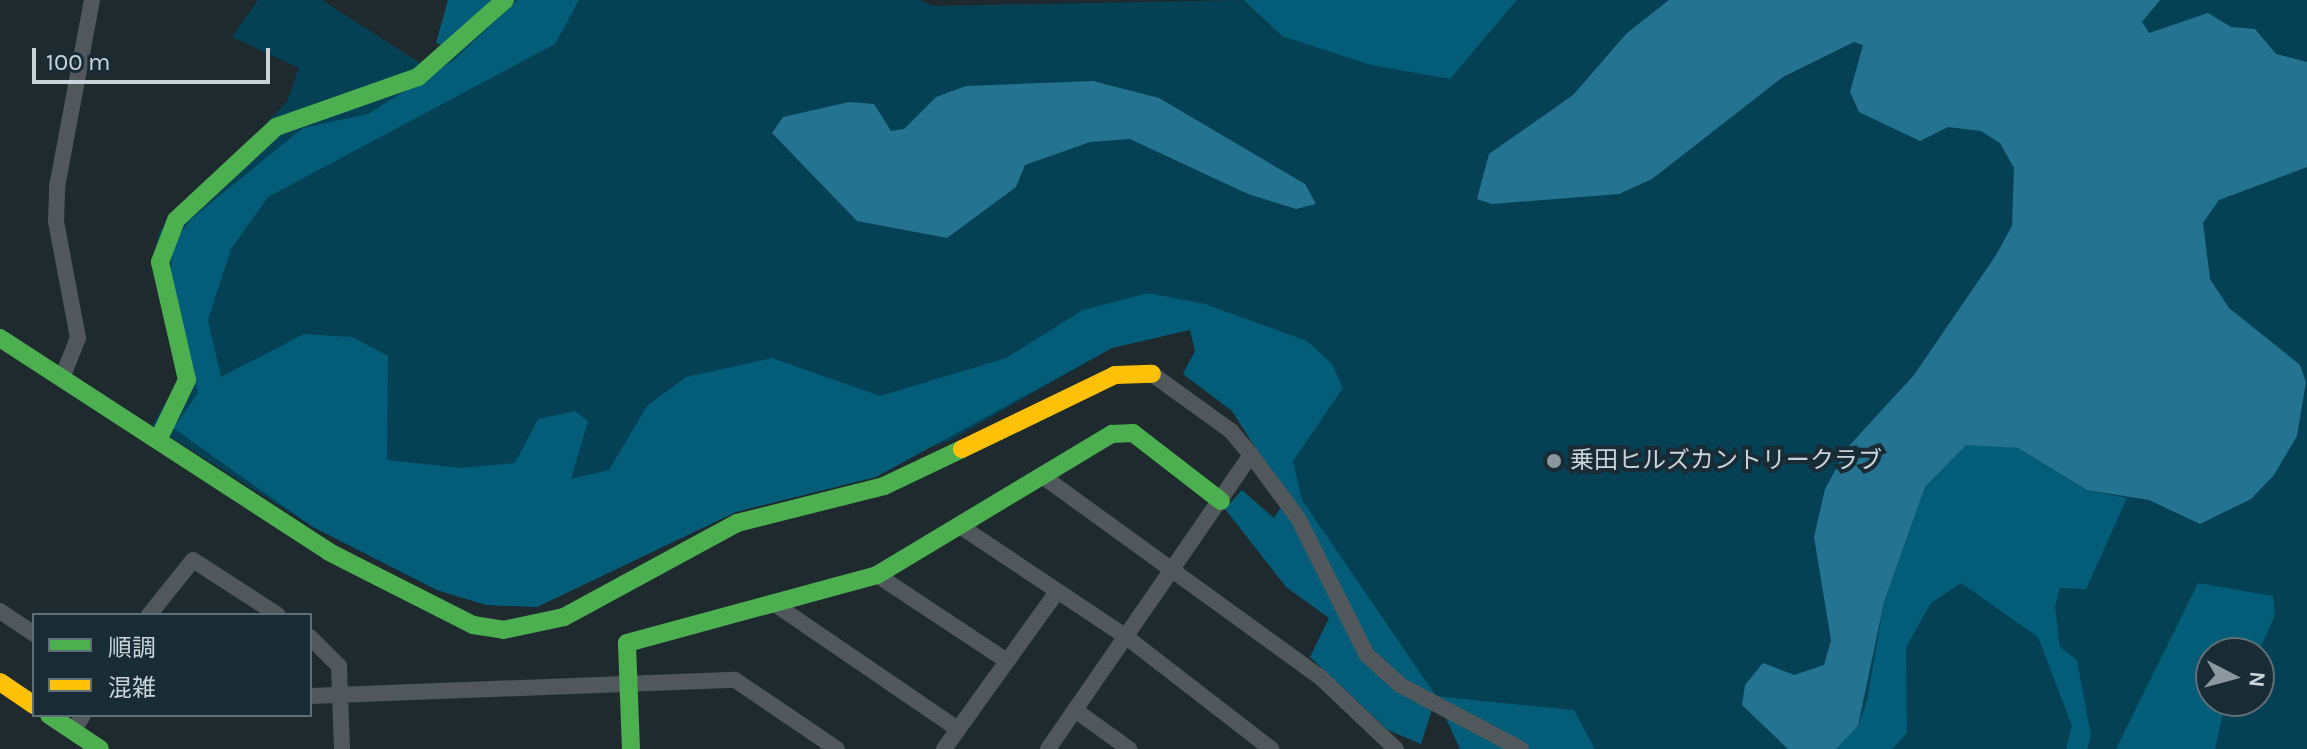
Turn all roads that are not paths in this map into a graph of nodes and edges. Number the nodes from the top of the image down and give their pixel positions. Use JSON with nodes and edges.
{"nodes":[{"id":1,"x":92,"y":0,"type":"edge"},
{"id":2,"x":505,"y":0,"type":"edge"},
{"id":3,"x":0,"y":338,"type":"edge"},
{"id":4,"x":1152,"y":374,"type":"joint"},
{"id":5,"x":62,"y":378,"type":"junction"},
{"id":6,"x":158,"y":440,"type":"junction"},
{"id":7,"x":1251,"y":455,"type":"junction"},
{"id":8,"x":1045,"y":478,"type":"junction"},
{"id":9,"x":1221,"y":501,"type":"junction"},
{"id":10,"x":960,"y":526,"type":"junction"},
{"id":11,"x":1172,"y":569,"type":"junction"},
{"id":12,"x":877,"y":575,"type":"junction"},
{"id":13,"x":1057,"y":592,"type":"junction"},
{"id":14,"x":779,"y":607,"type":"junction"},
{"id":15,"x":0,"y":611,"type":"edge"},
{"id":16,"x":151,"y":613,"type":"edge"},
{"id":17,"x":275,"y":613,"type":"edge"},
{"id":18,"x":32,"y":633,"type":"edge"},
{"id":19,"x":1125,"y":636,"type":"junction"},
{"id":20,"x":312,"y":639,"type":"edge"},
{"id":21,"x":1007,"y":661,"type":"junction"},
{"id":22,"x":0,"y":682,"type":"edge"},
{"id":23,"x":628,"y":683,"type":"junction"},
{"id":24,"x":341,"y":695,"type":"junction"},
{"id":25,"x":312,"y":696,"type":"edge"},
{"id":26,"x":32,"y":704,"type":"edge"},
{"id":27,"x":1075,"y":710,"type":"junction"},
{"id":28,"x":56,"y":717,"type":"edge"},
{"id":29,"x":78,"y":723,"type":"edge"},
{"id":30,"x":958,"y":729,"type":"junction"},
{"id":31,"x":100,"y":749,"type":"edge"},
{"id":32,"x":342,"y":749,"type":"edge"},
{"id":33,"x":631,"y":749,"type":"edge"},
{"id":34,"x":837,"y":749,"type":"edge"},
{"id":35,"x":944,"y":749,"type":"edge"},
{"id":36,"x":1048,"y":749,"type":"edge"},
{"id":37,"x":1129,"y":749,"type":"edge"},
{"id":38,"x":1271,"y":749,"type":"edge"},
{"id":39,"x":1396,"y":749,"type":"edge"},
{"id":40,"x":1521,"y":749,"type":"edge"}],
"edges":[{"from":1,"to":5,"type":"street"},
{"from":2,"to":6,"type":"street"},
{"from":3,"to":5,"type":"street"},
{"from":4,"to":6,"type":"street"},
{"from":4,"to":7,"type":"street"},
{"from":5,"to":6,"type":"street"},
{"from":7,"to":9,"type":"street"},
{"from":7,"to":40,"type":"street"},
{"from":8,"to":9,"type":"street"},
{"from":8,"to":10,"type":"street"},
{"from":8,"to":11,"type":"street"},
{"from":9,"to":11,"type":"street"},
{"from":10,"to":12,"type":"street"},
{"from":10,"to":13,"type":"street"},
{"from":11,"to":19,"type":"street"},
{"from":11,"to":39,"type":"street"},
{"from":12,"to":14,"type":"street"},
{"from":12,"to":21,"type":"street"},
{"from":13,"to":19,"type":"street"},
{"from":13,"to":21,"type":"street"},
{"from":14,"to":23,"type":"street"},
{"from":14,"to":30,"type":"street"},
{"from":15,"to":18,"type":"street"},
{"from":16,"to":17,"type":"street"},
{"from":19,"to":27,"type":"street"},
{"from":19,"to":38,"type":"street"},
{"from":20,"to":24,"type":"street"},
{"from":21,"to":30,"type":"street"},
{"from":22,"to":26,"type":"street"},
{"from":23,"to":24,"type":"street"},
{"from":23,"to":33,"type":"street"},
{"from":23,"to":34,"type":"street"},
{"from":24,"to":25,"type":"street"},
{"from":24,"to":32,"type":"street"},
{"from":27,"to":36,"type":"street"},
{"from":27,"to":37,"type":"street"},
{"from":28,"to":29,"type":"street"},
{"from":29,"to":31,"type":"street"},
{"from":30,"to":35,"type":"street"}]}
